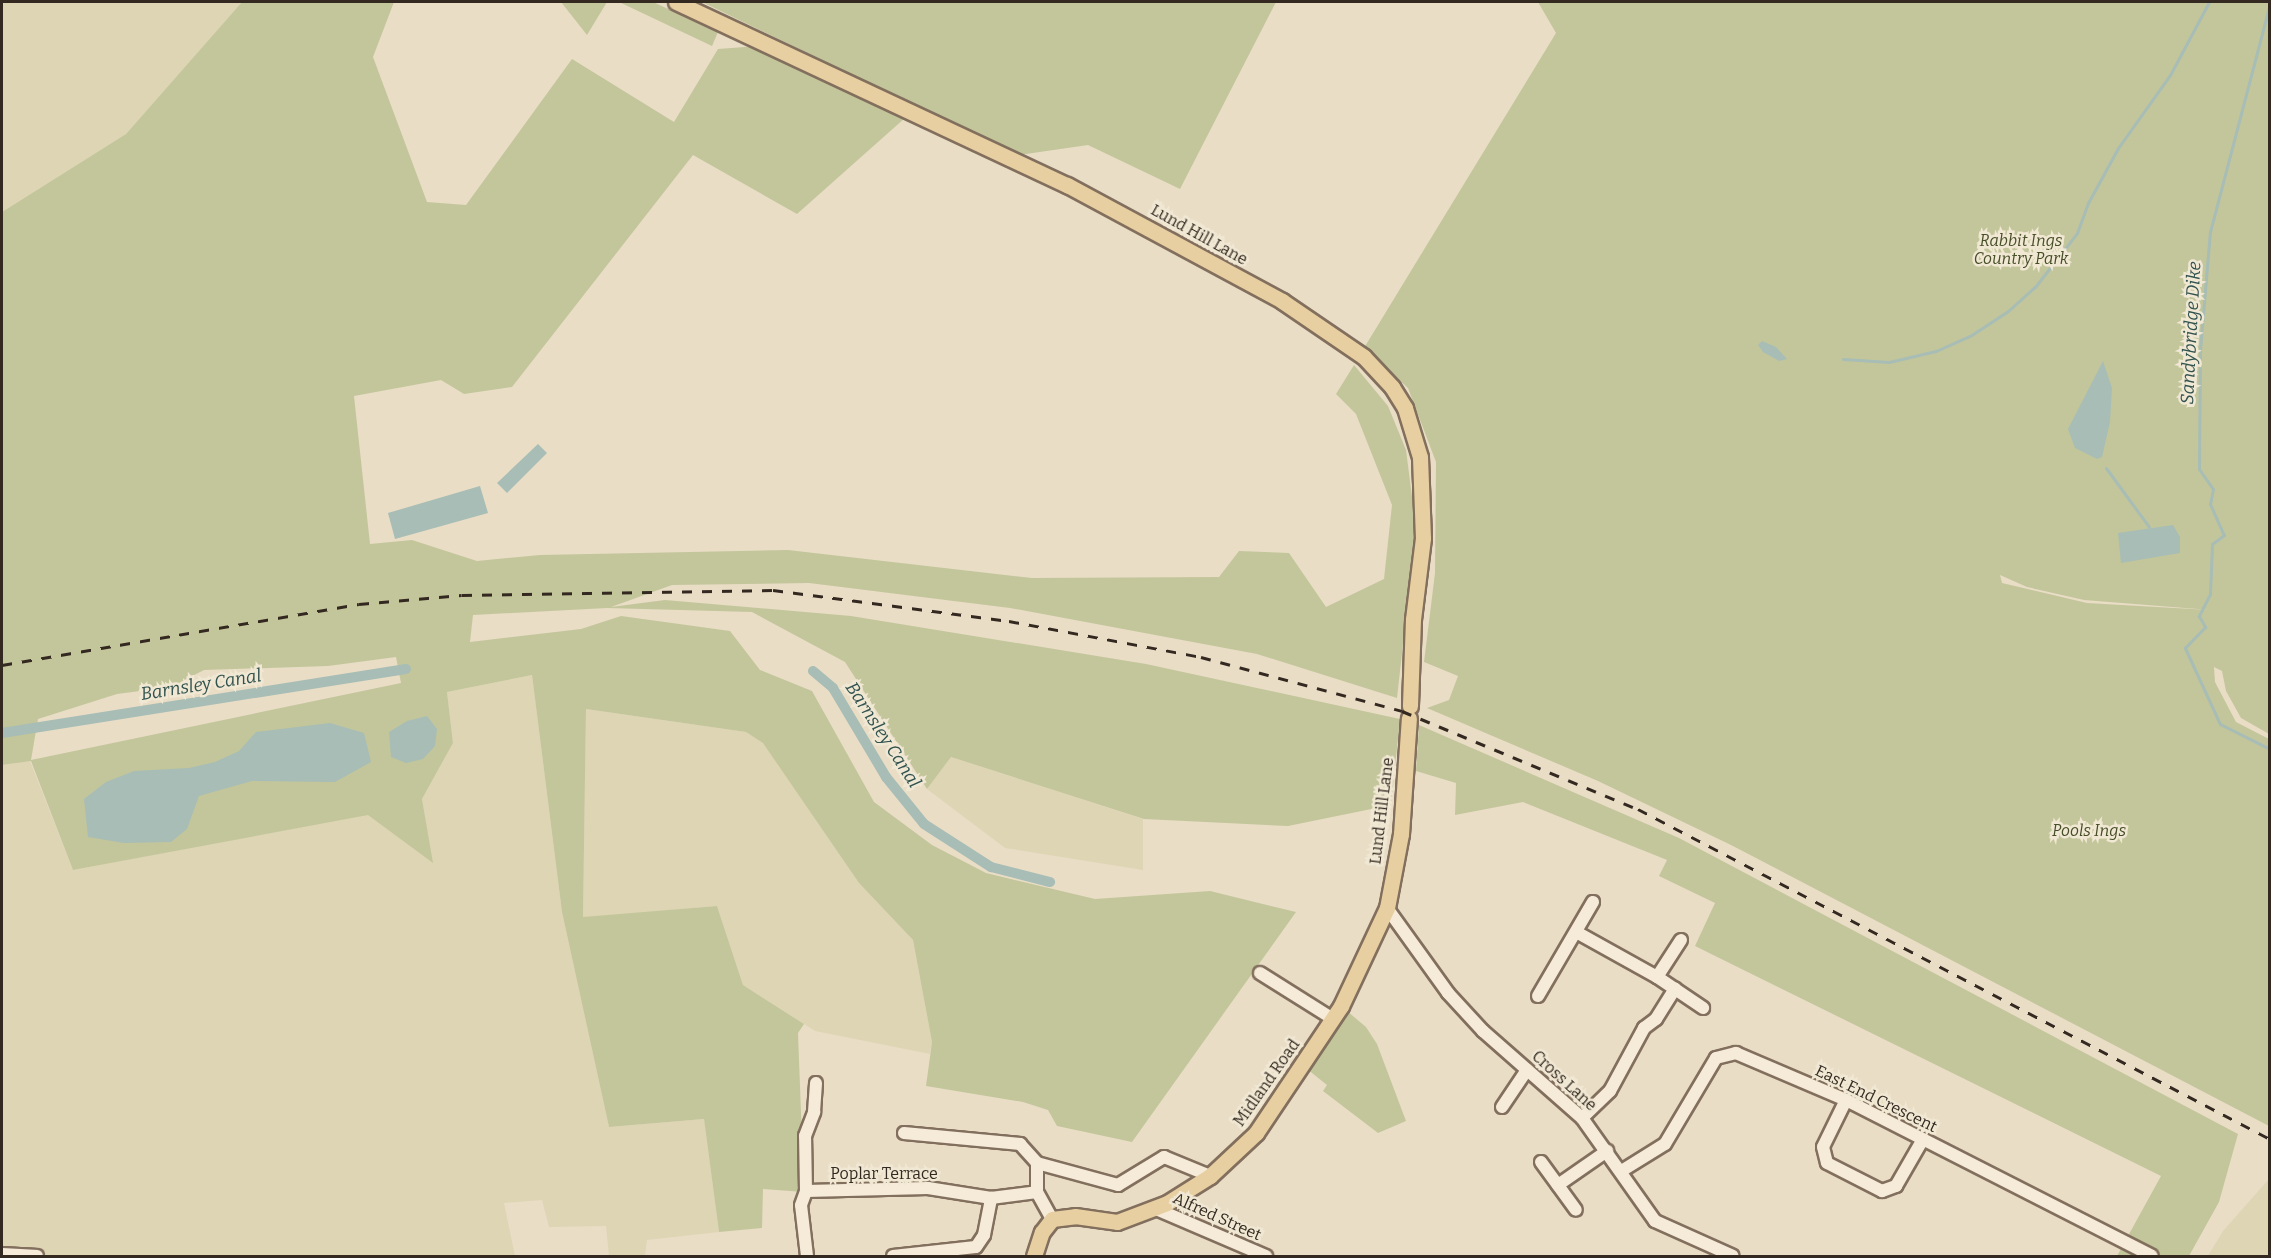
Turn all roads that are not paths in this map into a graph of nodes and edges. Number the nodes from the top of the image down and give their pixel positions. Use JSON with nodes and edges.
{"nodes":[{"id":1,"x":676,"y":2,"type":"edge"},
{"id":2,"x":1593,"y":902,"type":"dead end"},
{"id":3,"x":1387,"y":908,"type":"junction"},
{"id":4,"x":1578,"y":933,"type":"junction"},
{"id":5,"x":1681,"y":940,"type":"dead end"},
{"id":6,"x":1260,"y":973,"type":"dead end"},
{"id":7,"x":1657,"y":977,"type":"junction"},
{"id":8,"x":1675,"y":989,"type":"junction"},
{"id":9,"x":1538,"y":996,"type":"dead end"},
{"id":10,"x":1703,"y":1008,"type":"dead end"},
{"id":11,"x":1333,"y":1019,"type":"junction"},
{"id":12,"x":1527,"y":1070,"type":"junction"},
{"id":13,"x":816,"y":1083,"type":"dead end"},
{"id":14,"x":1846,"y":1100,"type":"junction"},
{"id":15,"x":1502,"y":1107,"type":"dead end"},
{"id":16,"x":1582,"y":1118,"type":"junction"},
{"id":17,"x":904,"y":1133,"type":"dead end"},
{"id":18,"x":1923,"y":1139,"type":"junction"},
{"id":19,"x":1607,"y":1151,"type":"junction"},
{"id":20,"x":1541,"y":1162,"type":"dead end"},
{"id":21,"x":1037,"y":1163,"type":"junction"},
{"id":22,"x":1623,"y":1170,"type":"junction"},
{"id":23,"x":1210,"y":1176,"type":"junction"},
{"id":24,"x":1558,"y":1185,"type":"junction"},
{"id":25,"x":806,"y":1191,"type":"junction"},
{"id":26,"x":1037,"y":1192,"type":"junction"},
{"id":27,"x":990,"y":1198,"type":"junction"},
{"id":28,"x":1154,"y":1208,"type":"junction"},
{"id":29,"x":1576,"y":1210,"type":"dead end"},
{"id":30,"x":1052,"y":1220,"type":"junction"},
{"id":31,"x":1716,"y":1253,"type":"edge"},
{"id":32,"x":2,"y":1254,"type":"edge"},
{"id":33,"x":37,"y":1257,"type":"edge"},
{"id":34,"x":807,"y":1257,"type":"edge"},
{"id":35,"x":893,"y":1257,"type":"edge"},
{"id":36,"x":1034,"y":1257,"type":"edge"},
{"id":37,"x":1266,"y":1257,"type":"edge"},
{"id":38,"x":1733,"y":1257,"type":"edge"},
{"id":39,"x":2152,"y":1257,"type":"edge"}],
"edges":[{"from":1,"to":3,"type":"main road","name":"Lund Hill Lane"},
{"from":2,"to":4,"type":"street"},
{"from":3,"to":11,"type":"main road","name":"Midland Road"},
{"from":3,"to":12,"type":"street","name":"Cross Lane"},
{"from":4,"to":7,"type":"street"},
{"from":4,"to":9,"type":"street"},
{"from":5,"to":7,"type":"street"},
{"from":6,"to":11,"type":"street"},
{"from":7,"to":8,"type":"street"},
{"from":8,"to":10,"type":"street"},
{"from":8,"to":16,"type":"street"},
{"from":11,"to":23,"type":"main road","name":"Midland Road"},
{"from":12,"to":15,"type":"street"},
{"from":12,"to":16,"type":"street","name":"Cross Lane"},
{"from":13,"to":25,"type":"street"},
{"from":14,"to":18,"type":"street","name":"East End Crescent"},
{"from":14,"to":18,"type":"street"},
{"from":14,"to":22,"type":"street","name":"East End Crescent"},
{"from":16,"to":19,"type":"street","name":"Cross Lane"},
{"from":17,"to":21,"type":"street"},
{"from":18,"to":39,"type":"street","name":"East End Crescent"},
{"from":19,"to":22,"type":"street","name":"Cross Lane"},
{"from":19,"to":24,"type":"street"},
{"from":20,"to":24,"type":"street"},
{"from":21,"to":23,"type":"street"},
{"from":21,"to":26,"type":"street"},
{"from":22,"to":31,"type":"street","name":"Cross Lane"},
{"from":23,"to":28,"type":"main road","name":"Midland Road"},
{"from":24,"to":29,"type":"street"},
{"from":25,"to":27,"type":"street","name":"Poplar Terrace"},
{"from":25,"to":34,"type":"street"},
{"from":26,"to":27,"type":"street","name":"Poplar Terrace"},
{"from":26,"to":30,"type":"street"},
{"from":27,"to":35,"type":"street"},
{"from":28,"to":30,"type":"main road","name":"Midland Road"},
{"from":28,"to":37,"type":"street","name":"Alfred Street"},
{"from":30,"to":36,"type":"main road"},
{"from":31,"to":38,"type":"street","name":"Cross Lane"},
{"from":32,"to":33,"type":"street"}]}
